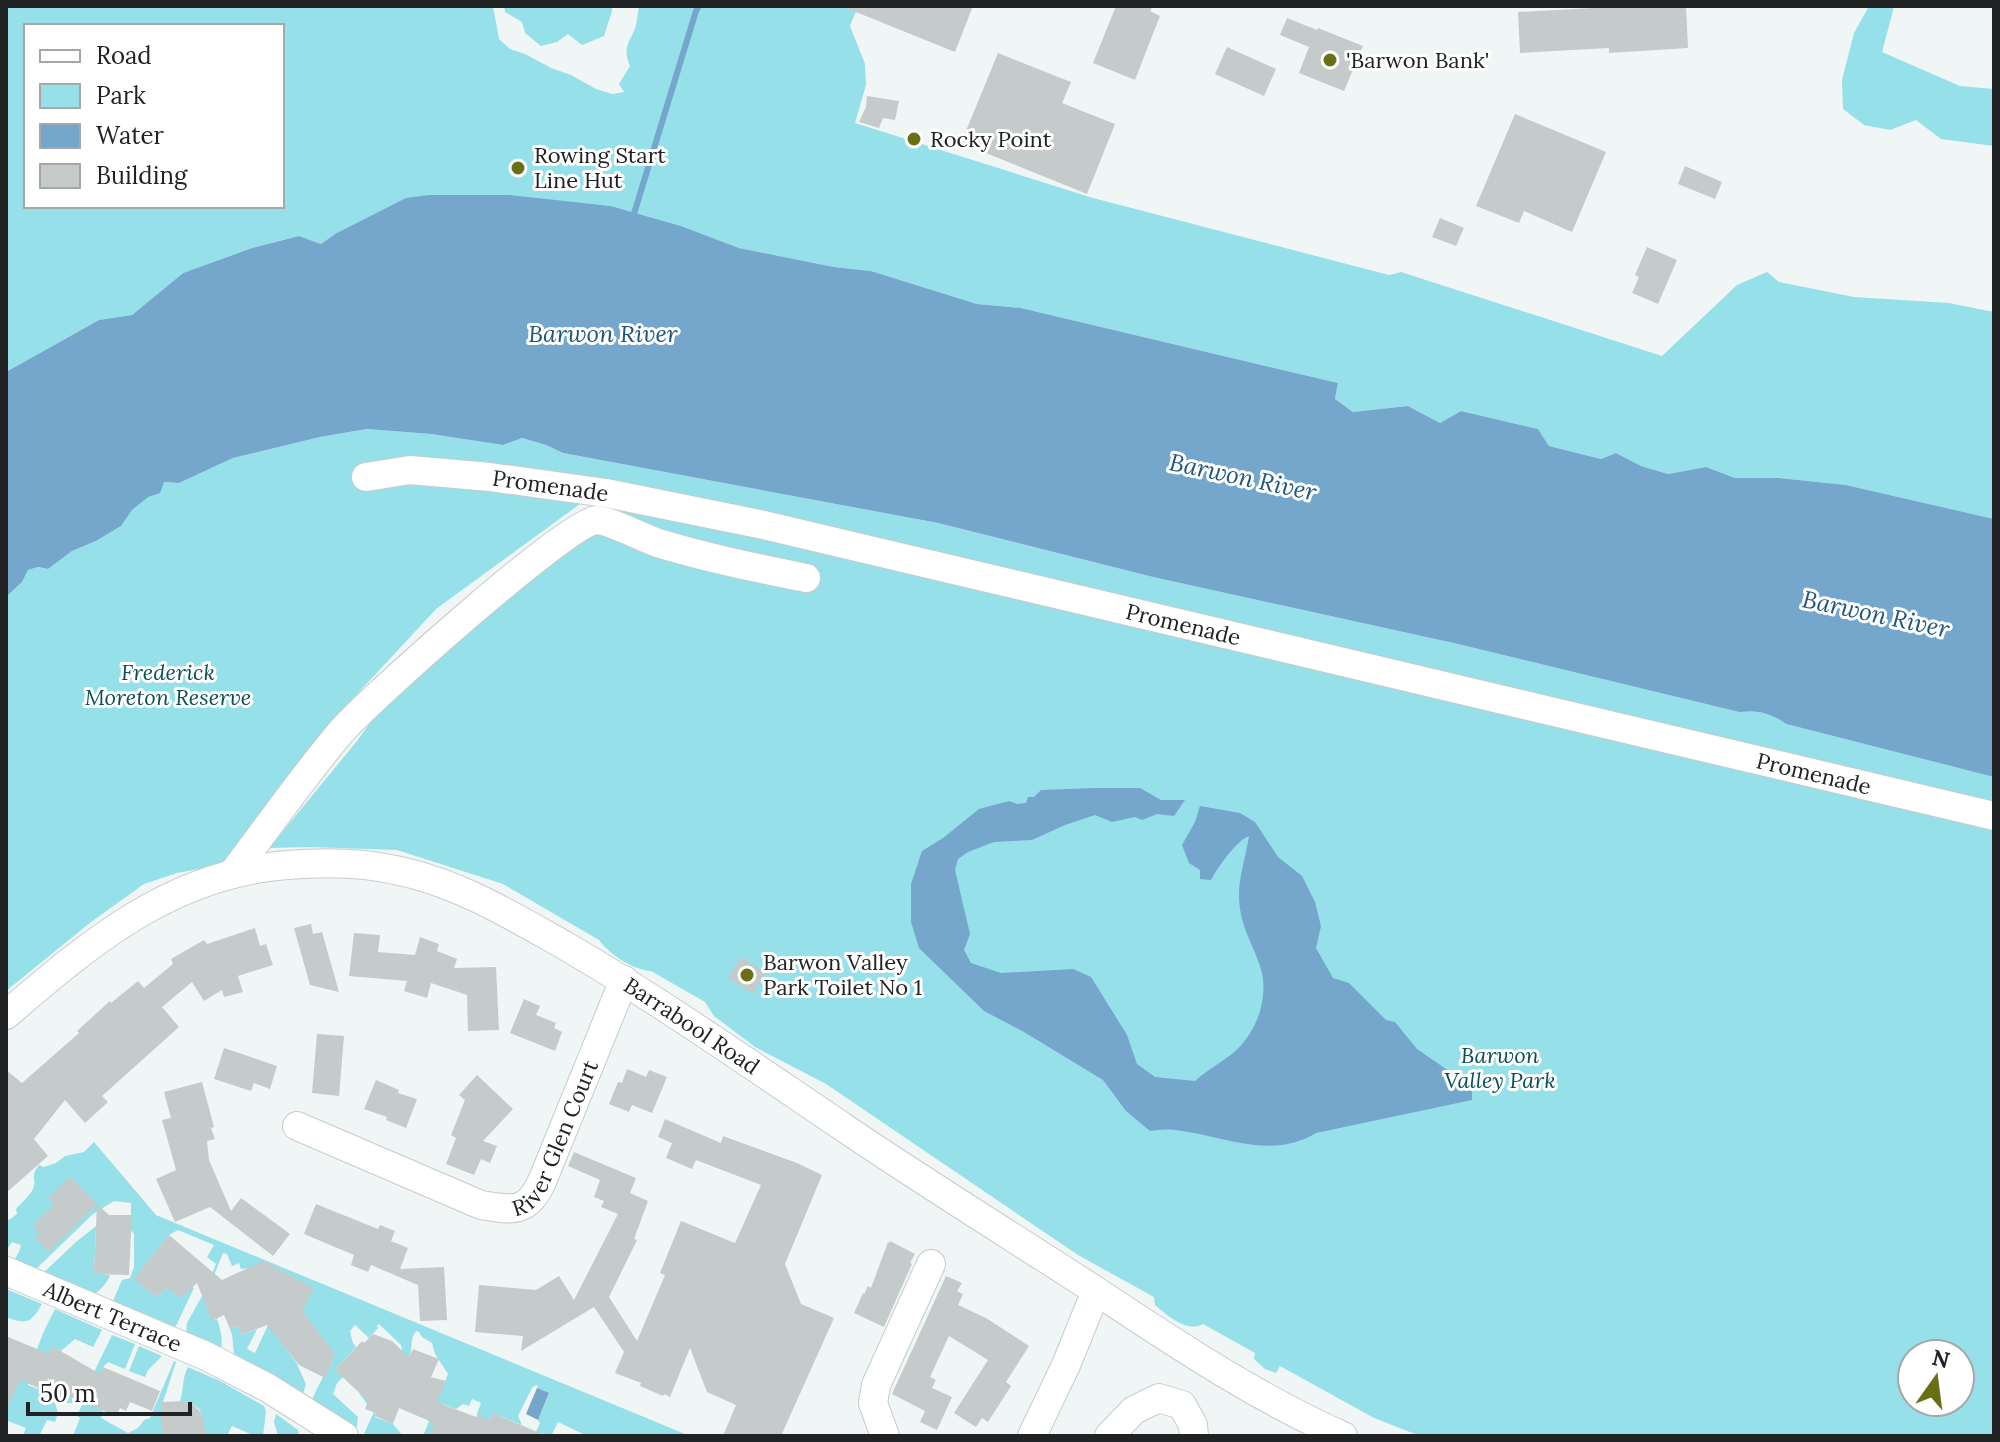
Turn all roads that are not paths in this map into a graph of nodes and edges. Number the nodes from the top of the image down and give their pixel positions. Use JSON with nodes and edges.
{"nodes":[{"id":1,"x":366,"y":477,"type":"dead end"},
{"id":2,"x":806,"y":578,"type":"dead end"},
{"id":3,"x":1994,"y":816,"type":"edge"},
{"id":4,"x":233,"y":873,"type":"junction"},
{"id":5,"x":624,"y":980,"type":"junction"},
{"id":6,"x":6,"y":1015,"type":"edge"},
{"id":7,"x":297,"y":1126,"type":"dead end"},
{"id":8,"x":931,"y":1264,"type":"dead end"},
{"id":9,"x":6,"y":1271,"type":"edge"},
{"id":10,"x":1096,"y":1291,"type":"junction"},
{"id":11,"x":344,"y":1436,"type":"edge"},
{"id":12,"x":885,"y":1436,"type":"edge"},
{"id":13,"x":1032,"y":1436,"type":"edge"},
{"id":14,"x":1109,"y":1436,"type":"edge"},
{"id":15,"x":1194,"y":1436,"type":"edge"},
{"id":16,"x":1343,"y":1436,"type":"edge"}],
"edges":[{"from":1,"to":3,"type":"street","name":"Promenade"},
{"from":2,"to":4,"type":"street","name":"Promenade"},
{"from":4,"to":5,"type":"street","name":"Barrabool Road"},
{"from":4,"to":6,"type":"street","name":"Barrabool Road"},
{"from":5,"to":7,"type":"street","name":"River Glen Court"},
{"from":5,"to":10,"type":"street","name":"Barrabool Road"},
{"from":8,"to":12,"type":"street"},
{"from":9,"to":11,"type":"street","name":"Albert Terrace"},
{"from":10,"to":13,"type":"street"},
{"from":10,"to":16,"type":"street","name":"Barrabool Road"},
{"from":14,"to":15,"type":"street"}]}
